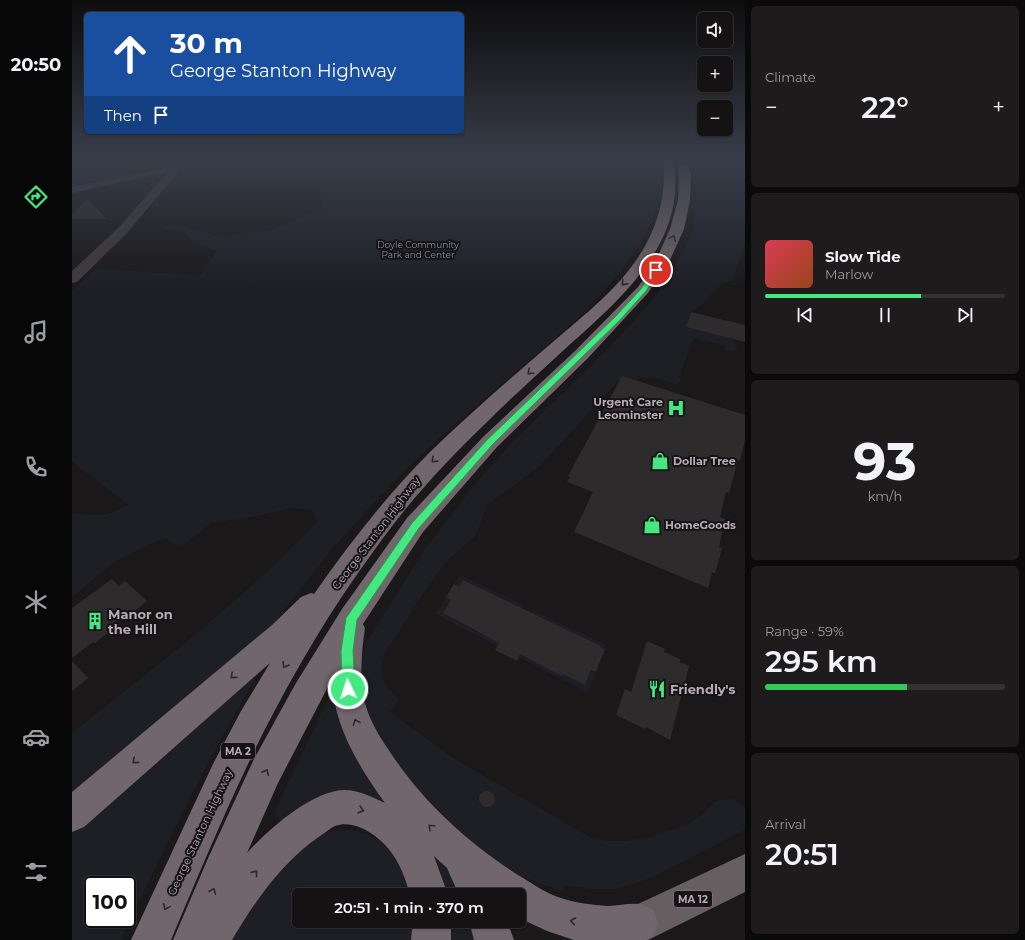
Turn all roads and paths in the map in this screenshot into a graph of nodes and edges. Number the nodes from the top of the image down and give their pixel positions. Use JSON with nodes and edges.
{"nodes":[{"id":1,"x":146,"y":203,"type":"edge"},
{"id":2,"x":667,"y":203,"type":"edge"},
{"id":3,"x":683,"y":203,"type":"edge"},
{"id":4,"x":72,"y":279,"type":"edge"},
{"id":5,"x":343,"y":572,"type":"junction"},
{"id":6,"x":352,"y":618,"type":"junction"},
{"id":7,"x":72,"y":815,"type":"edge"},
{"id":8,"x":460,"y":855,"type":"junction"},
{"id":9,"x":745,"y":872,"type":"edge"},
{"id":10,"x":427,"y":888,"type":"edge"},
{"id":11,"x":476,"y":888,"type":"edge"},
{"id":12,"x":506,"y":888,"type":"edge"},
{"id":13,"x":526,"y":902,"type":"edge"},
{"id":14,"x":639,"y":924,"type":"junction"},
{"id":15,"x":432,"y":928,"type":"edge"},
{"id":16,"x":490,"y":928,"type":"edge"},
{"id":17,"x":152,"y":940,"type":"edge"},
{"id":18,"x":193,"y":940,"type":"edge"},
{"id":19,"x":210,"y":940,"type":"edge"},
{"id":20,"x":431,"y":940,"type":"edge"},
{"id":21,"x":494,"y":940,"type":"edge"},
{"id":22,"x":605,"y":940,"type":"edge"}],
"edges":[{"from":1,"to":4,"type":"street"},
{"from":2,"to":5,"type":"highway","name":"George Stanton Highway","number":"MA 2","one_way":true},
{"from":6,"to":3,"type":"highway","number":"MA 2","one_way":true},
{"from":5,"to":7,"type":"highway","one_way":true},
{"from":5,"to":17,"type":"highway","name":"George Stanton Highway","number":"MA 2","one_way":true},
{"from":8,"to":6,"type":"highway","one_way":true},
{"from":18,"to":6,"type":"highway","number":"MA 2","one_way":true},
{"from":8,"to":11,"type":"highway"},
{"from":8,"to":12,"type":"highway"},
{"from":9,"to":14,"type":"highway","number":"MA 12"},
{"from":19,"to":10,"type":"highway","one_way":true},
{"from":14,"to":13,"type":"highway","one_way":true},
{"from":14,"to":22,"type":"highway","number":"MA 12"},
{"from":15,"to":20,"type":"highway"},
{"from":16,"to":21,"type":"highway"}]}
